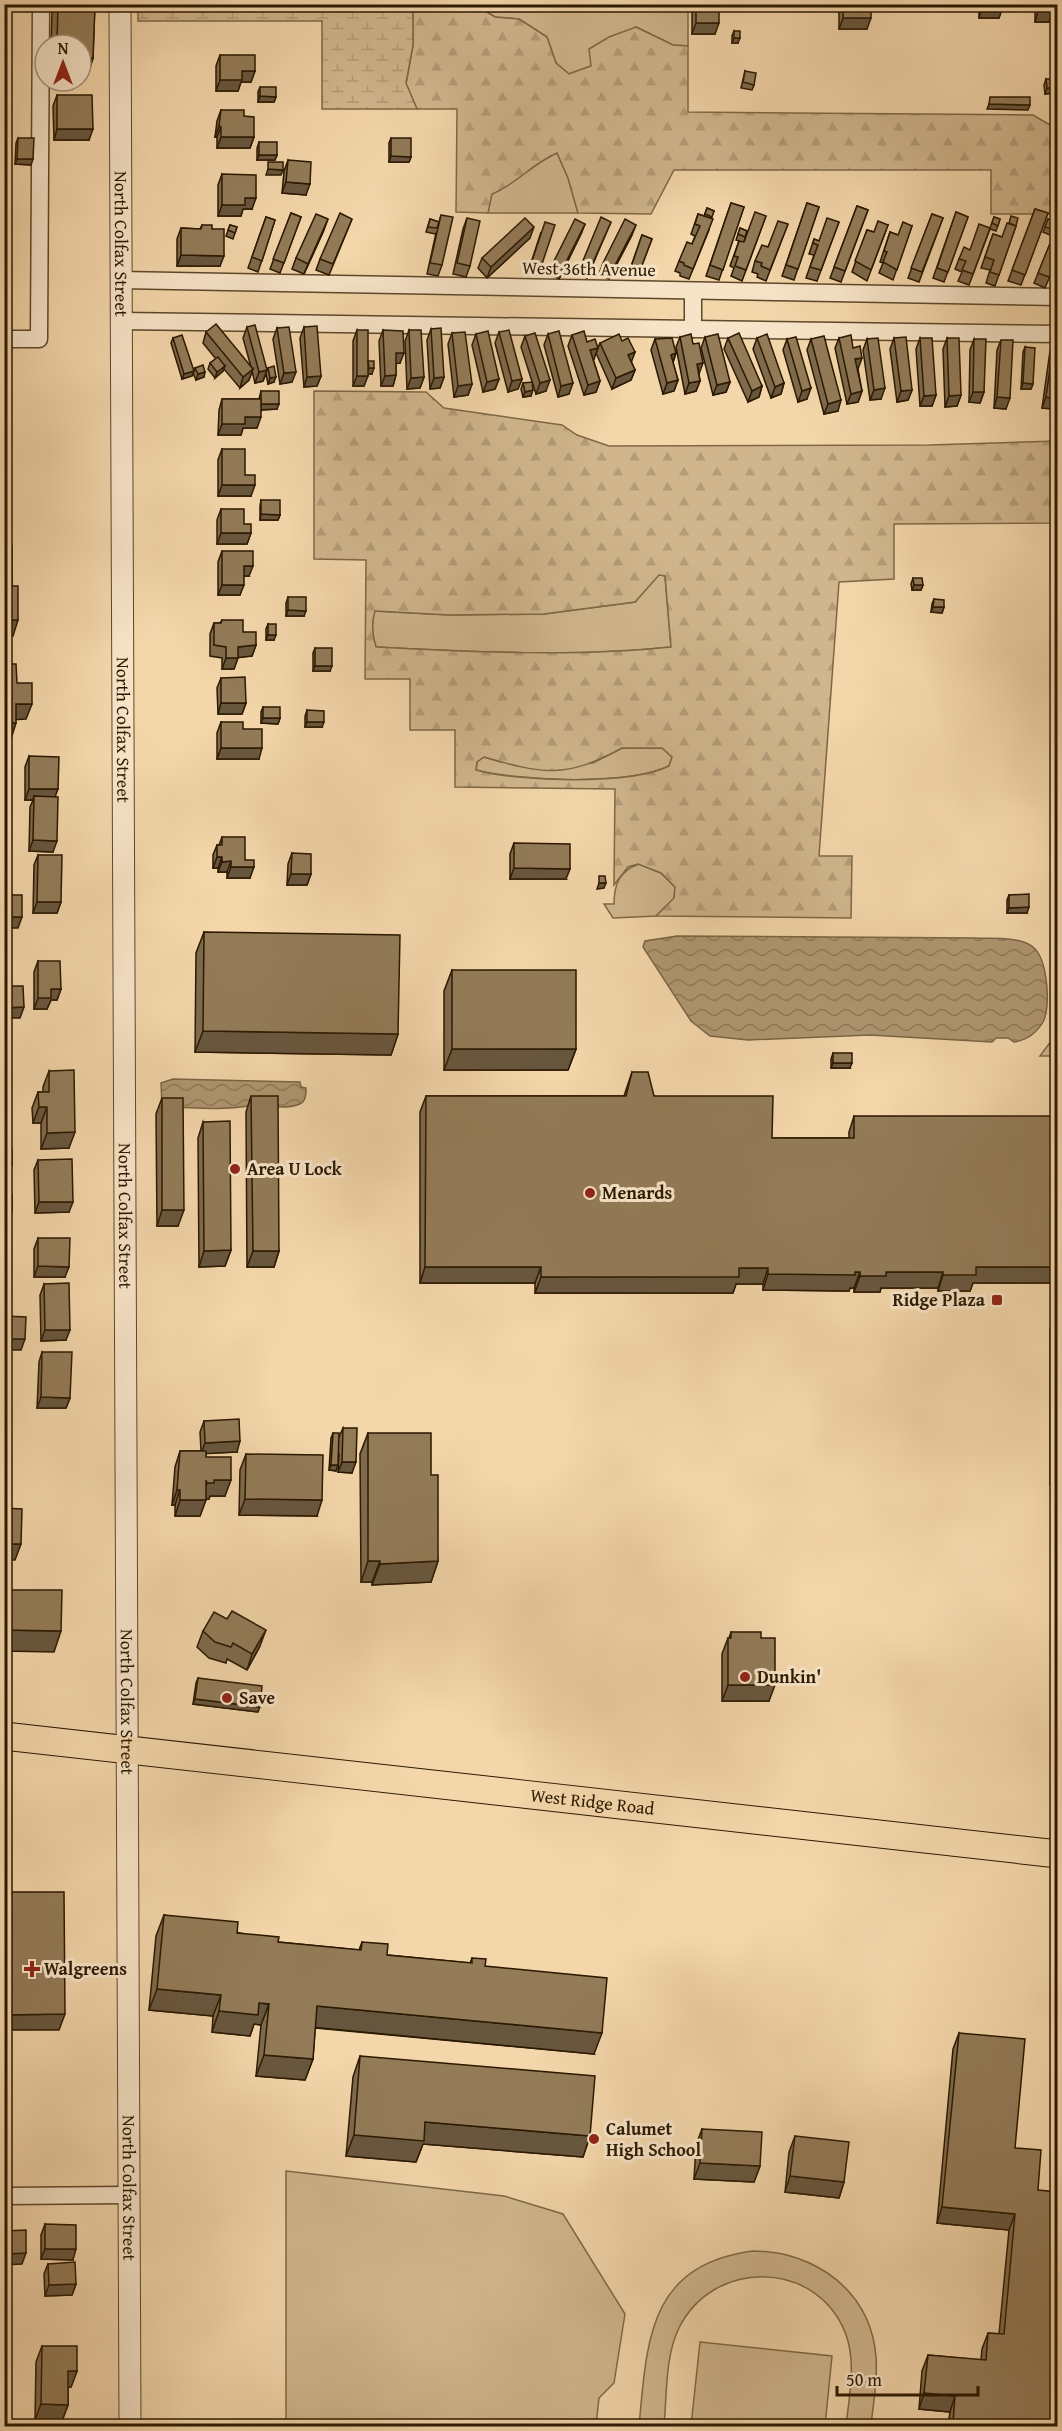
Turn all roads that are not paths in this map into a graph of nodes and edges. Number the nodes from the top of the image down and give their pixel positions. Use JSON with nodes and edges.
{"nodes":[{"id":1,"x":41,"y":4,"type":"edge"},
{"id":2,"x":120,"y":4,"type":"edge"},
{"id":3,"x":120,"y":280,"type":"junction"},
{"id":4,"x":693,"y":291,"type":"junction"},
{"id":5,"x":1058,"y":297,"type":"edge"},
{"id":6,"x":121,"y":321,"type":"junction"},
{"id":7,"x":693,"y":329,"type":"junction"},
{"id":8,"x":1058,"y":334,"type":"edge"},
{"id":9,"x":4,"y":339,"type":"edge"},
{"id":10,"x":4,"y":1736,"type":"edge"},
{"id":11,"x":129,"y":1751,"type":"junction"},
{"id":12,"x":1058,"y":1854,"type":"edge"},
{"id":13,"x":129,"y":2195,"type":"junction"},
{"id":14,"x":4,"y":2196,"type":"edge"},
{"id":15,"x":130,"y":2427,"type":"edge"}],
"edges":[{"from":1,"to":9,"type":"street"},
{"from":2,"to":3,"type":"street","name":"North Colfax Street"},
{"from":3,"to":4,"type":"street","name":"West 36th Avenue"},
{"from":3,"to":6,"type":"street","name":"North Colfax Street"},
{"from":4,"to":5,"type":"street","name":"West 36th Avenue"},
{"from":4,"to":7,"type":"street"},
{"from":6,"to":7,"type":"street"},
{"from":6,"to":11,"type":"street","name":"North Colfax Street"},
{"from":7,"to":8,"type":"street"},
{"from":10,"to":11,"type":"main road","name":"West Ridge Road"},
{"from":11,"to":12,"type":"main road","name":"West Ridge Road"},
{"from":11,"to":13,"type":"street","name":"North Colfax Street"},
{"from":13,"to":14,"type":"street"},
{"from":13,"to":15,"type":"street","name":"North Colfax Street"}]}
